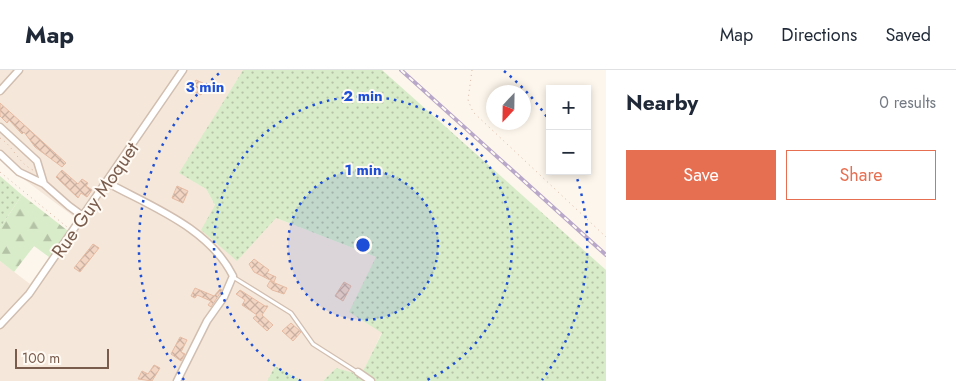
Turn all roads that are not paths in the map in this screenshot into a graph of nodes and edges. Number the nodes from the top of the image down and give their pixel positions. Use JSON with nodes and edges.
{"nodes":[{"id":1,"x":19,"y":70,"type":"edge"},
{"id":2,"x":183,"y":70,"type":"edge"},
{"id":3,"x":0,"y":91,"type":"edge"},
{"id":4,"x":0,"y":127,"type":"edge"},
{"id":5,"x":0,"y":154,"type":"edge"},
{"id":6,"x":108,"y":182,"type":"junction"},
{"id":7,"x":44,"y":184,"type":"junction"},
{"id":8,"x":84,"y":217,"type":"junction"},
{"id":9,"x":233,"y":276,"type":"junction"},
{"id":10,"x":0,"y":325,"type":"edge"},
{"id":11,"x":358,"y":372,"type":"joint"},
{"id":12,"x":177,"y":381,"type":"edge"},
{"id":13,"x":370,"y":381,"type":"edge"}],
"edges":[{"from":1,"to":3,"type":"street"},
{"from":2,"to":6,"type":"street","name":"Rue Guy Moquet"},
{"from":4,"to":7,"type":"street"},
{"from":5,"to":7,"type":"street"},
{"from":6,"to":8,"type":"street","name":"Rue Guy Moquet"},
{"from":6,"to":9,"type":"street"},
{"from":7,"to":8,"type":"street"},
{"from":8,"to":10,"type":"street","name":"Rue Guy Moquet"},
{"from":9,"to":11,"type":"lane"},
{"from":9,"to":12,"type":"street"},
{"from":11,"to":13,"type":"street"}]}
